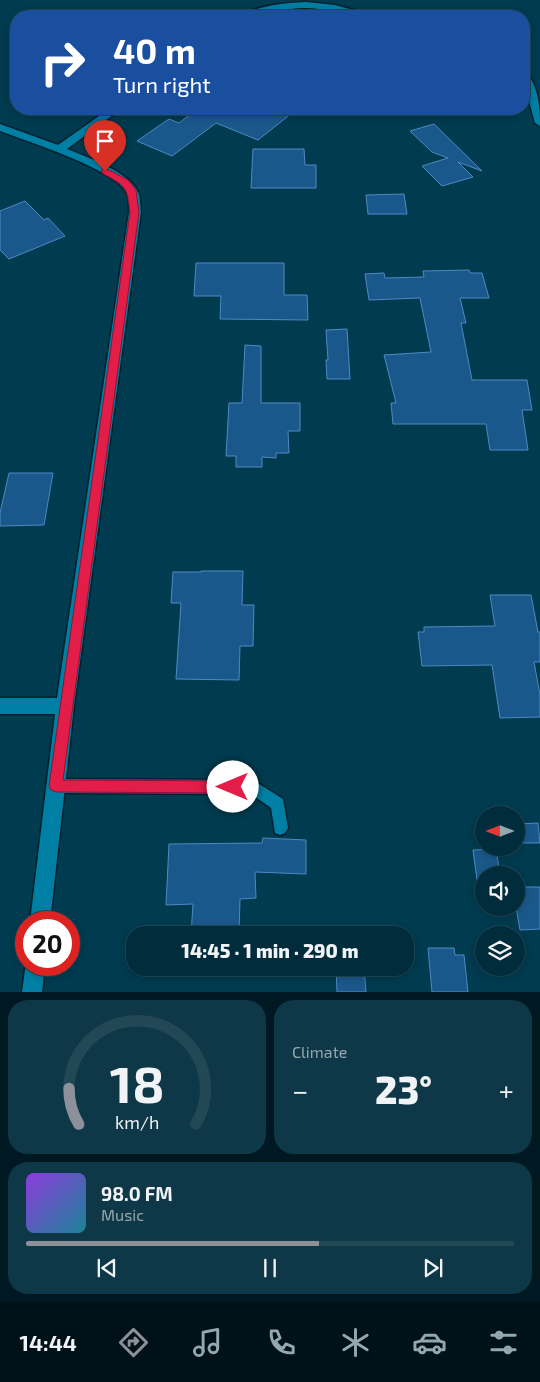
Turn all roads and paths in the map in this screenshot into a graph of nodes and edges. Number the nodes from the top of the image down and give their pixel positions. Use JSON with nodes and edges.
{"nodes":[{"id":1,"x":258,"y":10,"type":"edge"},
{"id":2,"x":345,"y":10,"type":"edge"},
{"id":3,"x":530,"y":87,"type":"edge"},
{"id":4,"x":108,"y":115,"type":"edge"},
{"id":5,"x":540,"y":123,"type":"edge"},
{"id":6,"x":0,"y":127,"type":"edge"},
{"id":7,"x":58,"y":150,"type":"junction"},
{"id":8,"x":0,"y":706,"type":"edge"},
{"id":9,"x":65,"y":706,"type":"junction"},
{"id":10,"x":56,"y":786,"type":"junction"},
{"id":11,"x":280,"y":828,"type":"dead end"},
{"id":12,"x":41,"y":911,"type":"edge"},
{"id":13,"x":34,"y":976,"type":"edge"},
{"id":14,"x":32,"y":992,"type":"edge"}],
"edges":[{"from":1,"to":2,"type":"street"},
{"from":3,"to":5,"type":"street"},
{"from":4,"to":7,"type":"street"},
{"from":6,"to":7,"type":"street"},
{"from":7,"to":9,"type":"street"},
{"from":8,"to":9,"type":"street"},
{"from":9,"to":10,"type":"street"},
{"from":10,"to":11,"type":"lane"},
{"from":10,"to":12,"type":"street"},
{"from":13,"to":14,"type":"street"}]}
